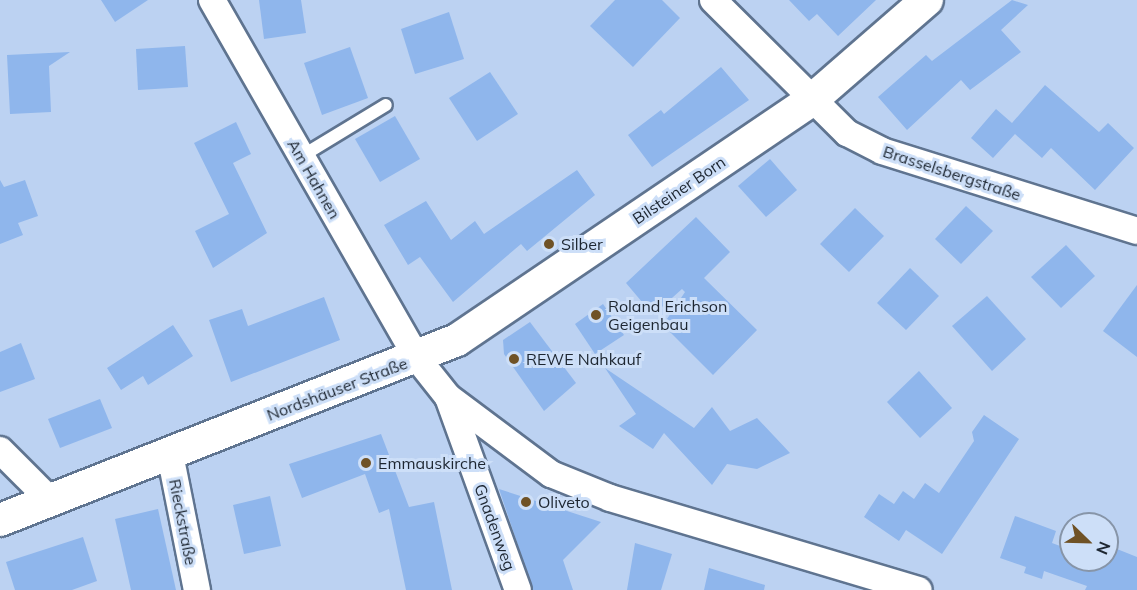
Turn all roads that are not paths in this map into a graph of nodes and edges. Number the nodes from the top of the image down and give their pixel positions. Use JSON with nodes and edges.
{"nodes":[{"id":1,"x":212,"y":0,"type":"edge"},
{"id":2,"x":713,"y":0,"type":"edge"},
{"id":3,"x":927,"y":0,"type":"edge"},
{"id":4,"x":813,"y":99,"type":"junction"},
{"id":5,"x":386,"y":105,"type":"dead end"},
{"id":6,"x":302,"y":156,"type":"junction"},
{"id":7,"x":1137,"y":231,"type":"edge"},
{"id":8,"x":417,"y":358,"type":"junction"},
{"id":9,"x":448,"y":397,"type":"junction"},
{"id":10,"x":0,"y":450,"type":"edge"},
{"id":11,"x":170,"y":454,"type":"junction"},
{"id":12,"x":48,"y":498,"type":"junction"},
{"id":13,"x":0,"y":520,"type":"edge"},
{"id":14,"x":196,"y":590,"type":"edge"},
{"id":15,"x":518,"y":590,"type":"edge"},
{"id":16,"x":919,"y":590,"type":"edge"}],
"edges":[{"from":1,"to":6,"type":"street","name":"Am Hahnen"},
{"from":2,"to":4,"type":"street","name":"Brasselsbergstraße"},
{"from":3,"to":4,"type":"street","name":"Bilsteiner Born"},
{"from":4,"to":7,"type":"street","name":"Brasselsbergstraße"},
{"from":4,"to":8,"type":"street","name":"Bilsteiner Born"},
{"from":5,"to":6,"type":"lane"},
{"from":6,"to":8,"type":"street","name":"Am Hahnen"},
{"from":8,"to":9,"type":"street","name":"Nordshäuser Straße"},
{"from":8,"to":11,"type":"street","name":"Nordshäuser Straße"},
{"from":9,"to":15,"type":"street","name":"Gnadenweg"},
{"from":9,"to":16,"type":"street","name":"Nordshäuser Straße"},
{"from":10,"to":12,"type":"street"},
{"from":11,"to":12,"type":"street","name":"Nordshäuser Straße"},
{"from":11,"to":14,"type":"street","name":"Rieckstraße"},
{"from":12,"to":13,"type":"street","name":"Nordshäuser Straße"}]}
